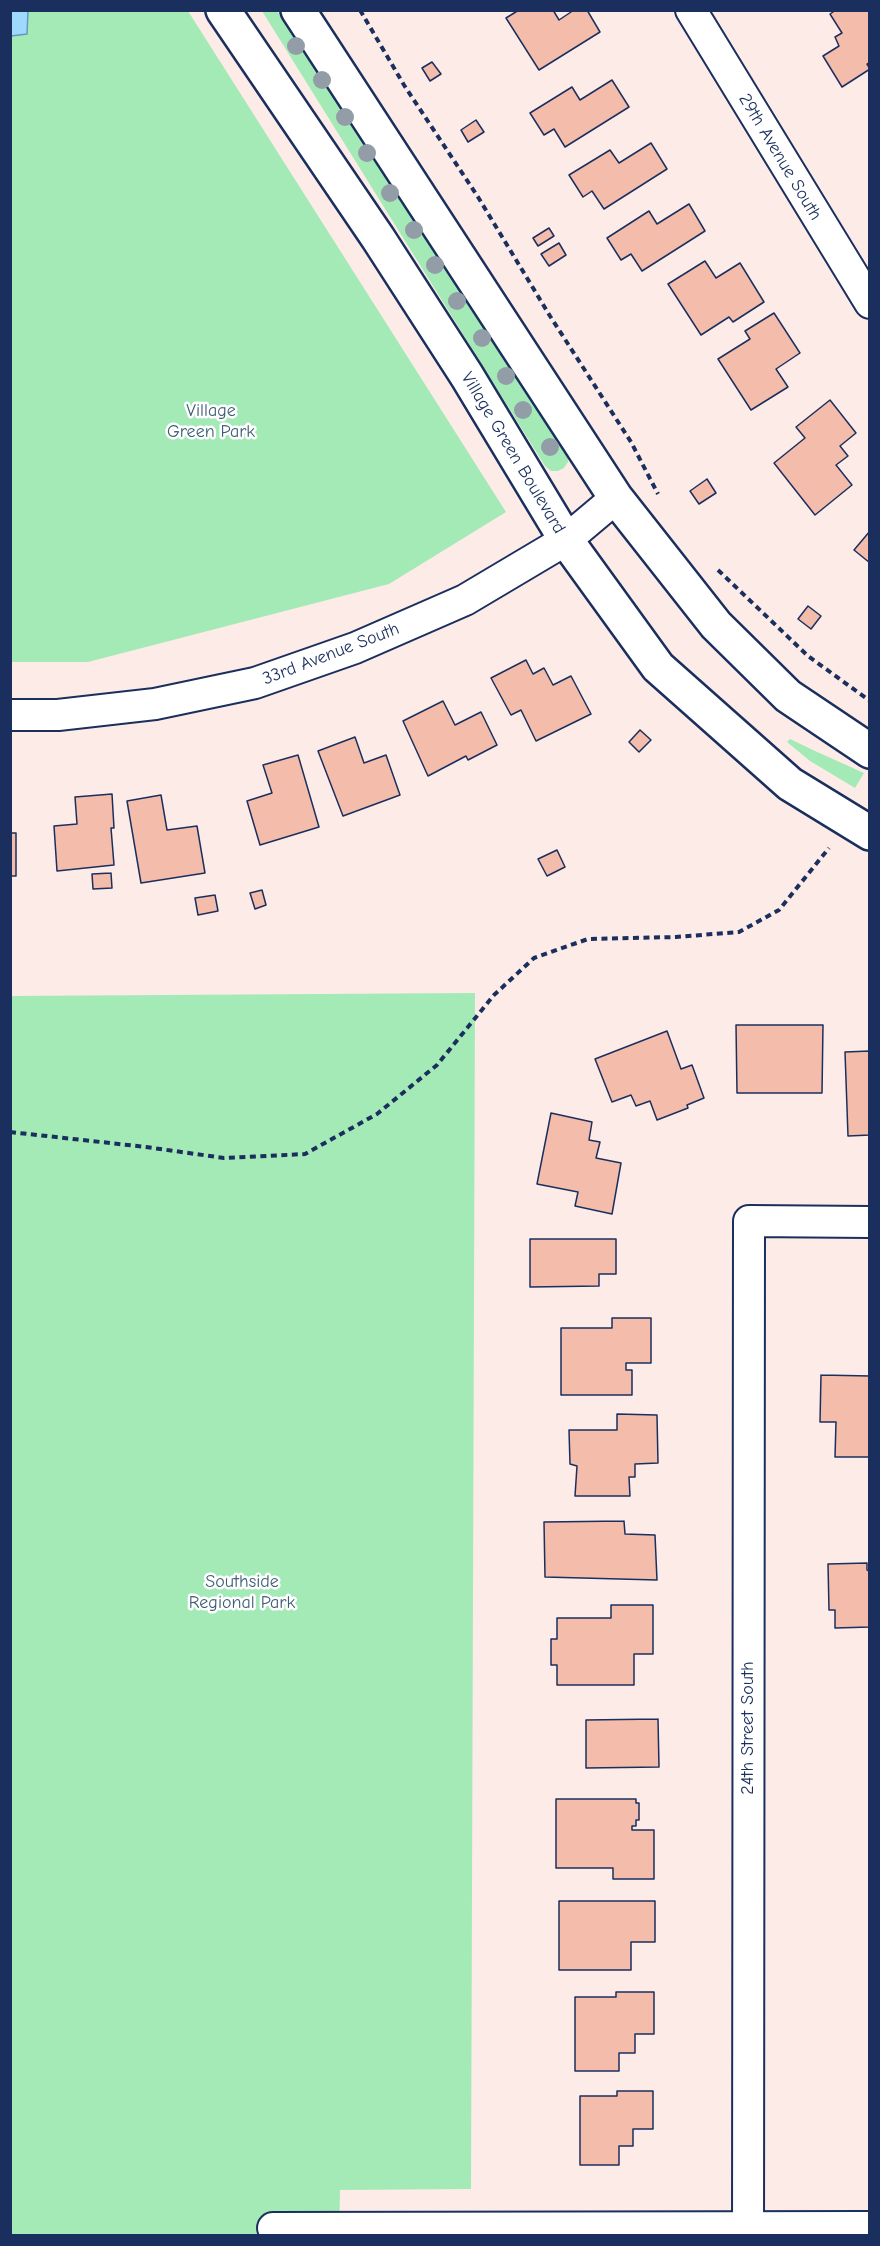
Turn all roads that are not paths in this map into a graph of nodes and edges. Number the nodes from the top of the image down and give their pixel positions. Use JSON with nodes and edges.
{"nodes":[{"id":1,"x":222,"y":10,"type":"edge"},
{"id":2,"x":298,"y":10,"type":"edge"},
{"id":3,"x":691,"y":10,"type":"edge"},
{"id":4,"x":870,"y":303,"type":"edge"},
{"id":5,"x":616,"y":498,"type":"junction"},
{"id":6,"x":567,"y":540,"type":"junction"},
{"id":7,"x":10,"y":715,"type":"edge"},
{"id":8,"x":870,"y":751,"type":"edge"},
{"id":9,"x":870,"y":833,"type":"edge"},
{"id":10,"x":870,"y":1222,"type":"edge"},
{"id":11,"x":870,"y":2227,"type":"edge"},
{"id":12,"x":273,"y":2228,"type":"dead end"},
{"id":13,"x":408,"y":2232,"type":"edge"},
{"id":14,"x":748,"y":2232,"type":"edge"}],
"edges":[{"from":1,"to":6,"type":"street","name":"Village Green Boulevard"},
{"from":2,"to":5,"type":"street"},
{"from":3,"to":4,"type":"street","name":"29th Avenue South"},
{"from":5,"to":6,"type":"street","name":"33rd Avenue South"},
{"from":5,"to":8,"type":"street"},
{"from":6,"to":7,"type":"street","name":"33rd Avenue South"},
{"from":6,"to":9,"type":"street","name":"Village Green Boulevard"},
{"from":10,"to":14,"type":"street","name":"24th Street South"},
{"from":11,"to":14,"type":"street"},
{"from":12,"to":13,"type":"street"},
{"from":13,"to":14,"type":"street"}]}
